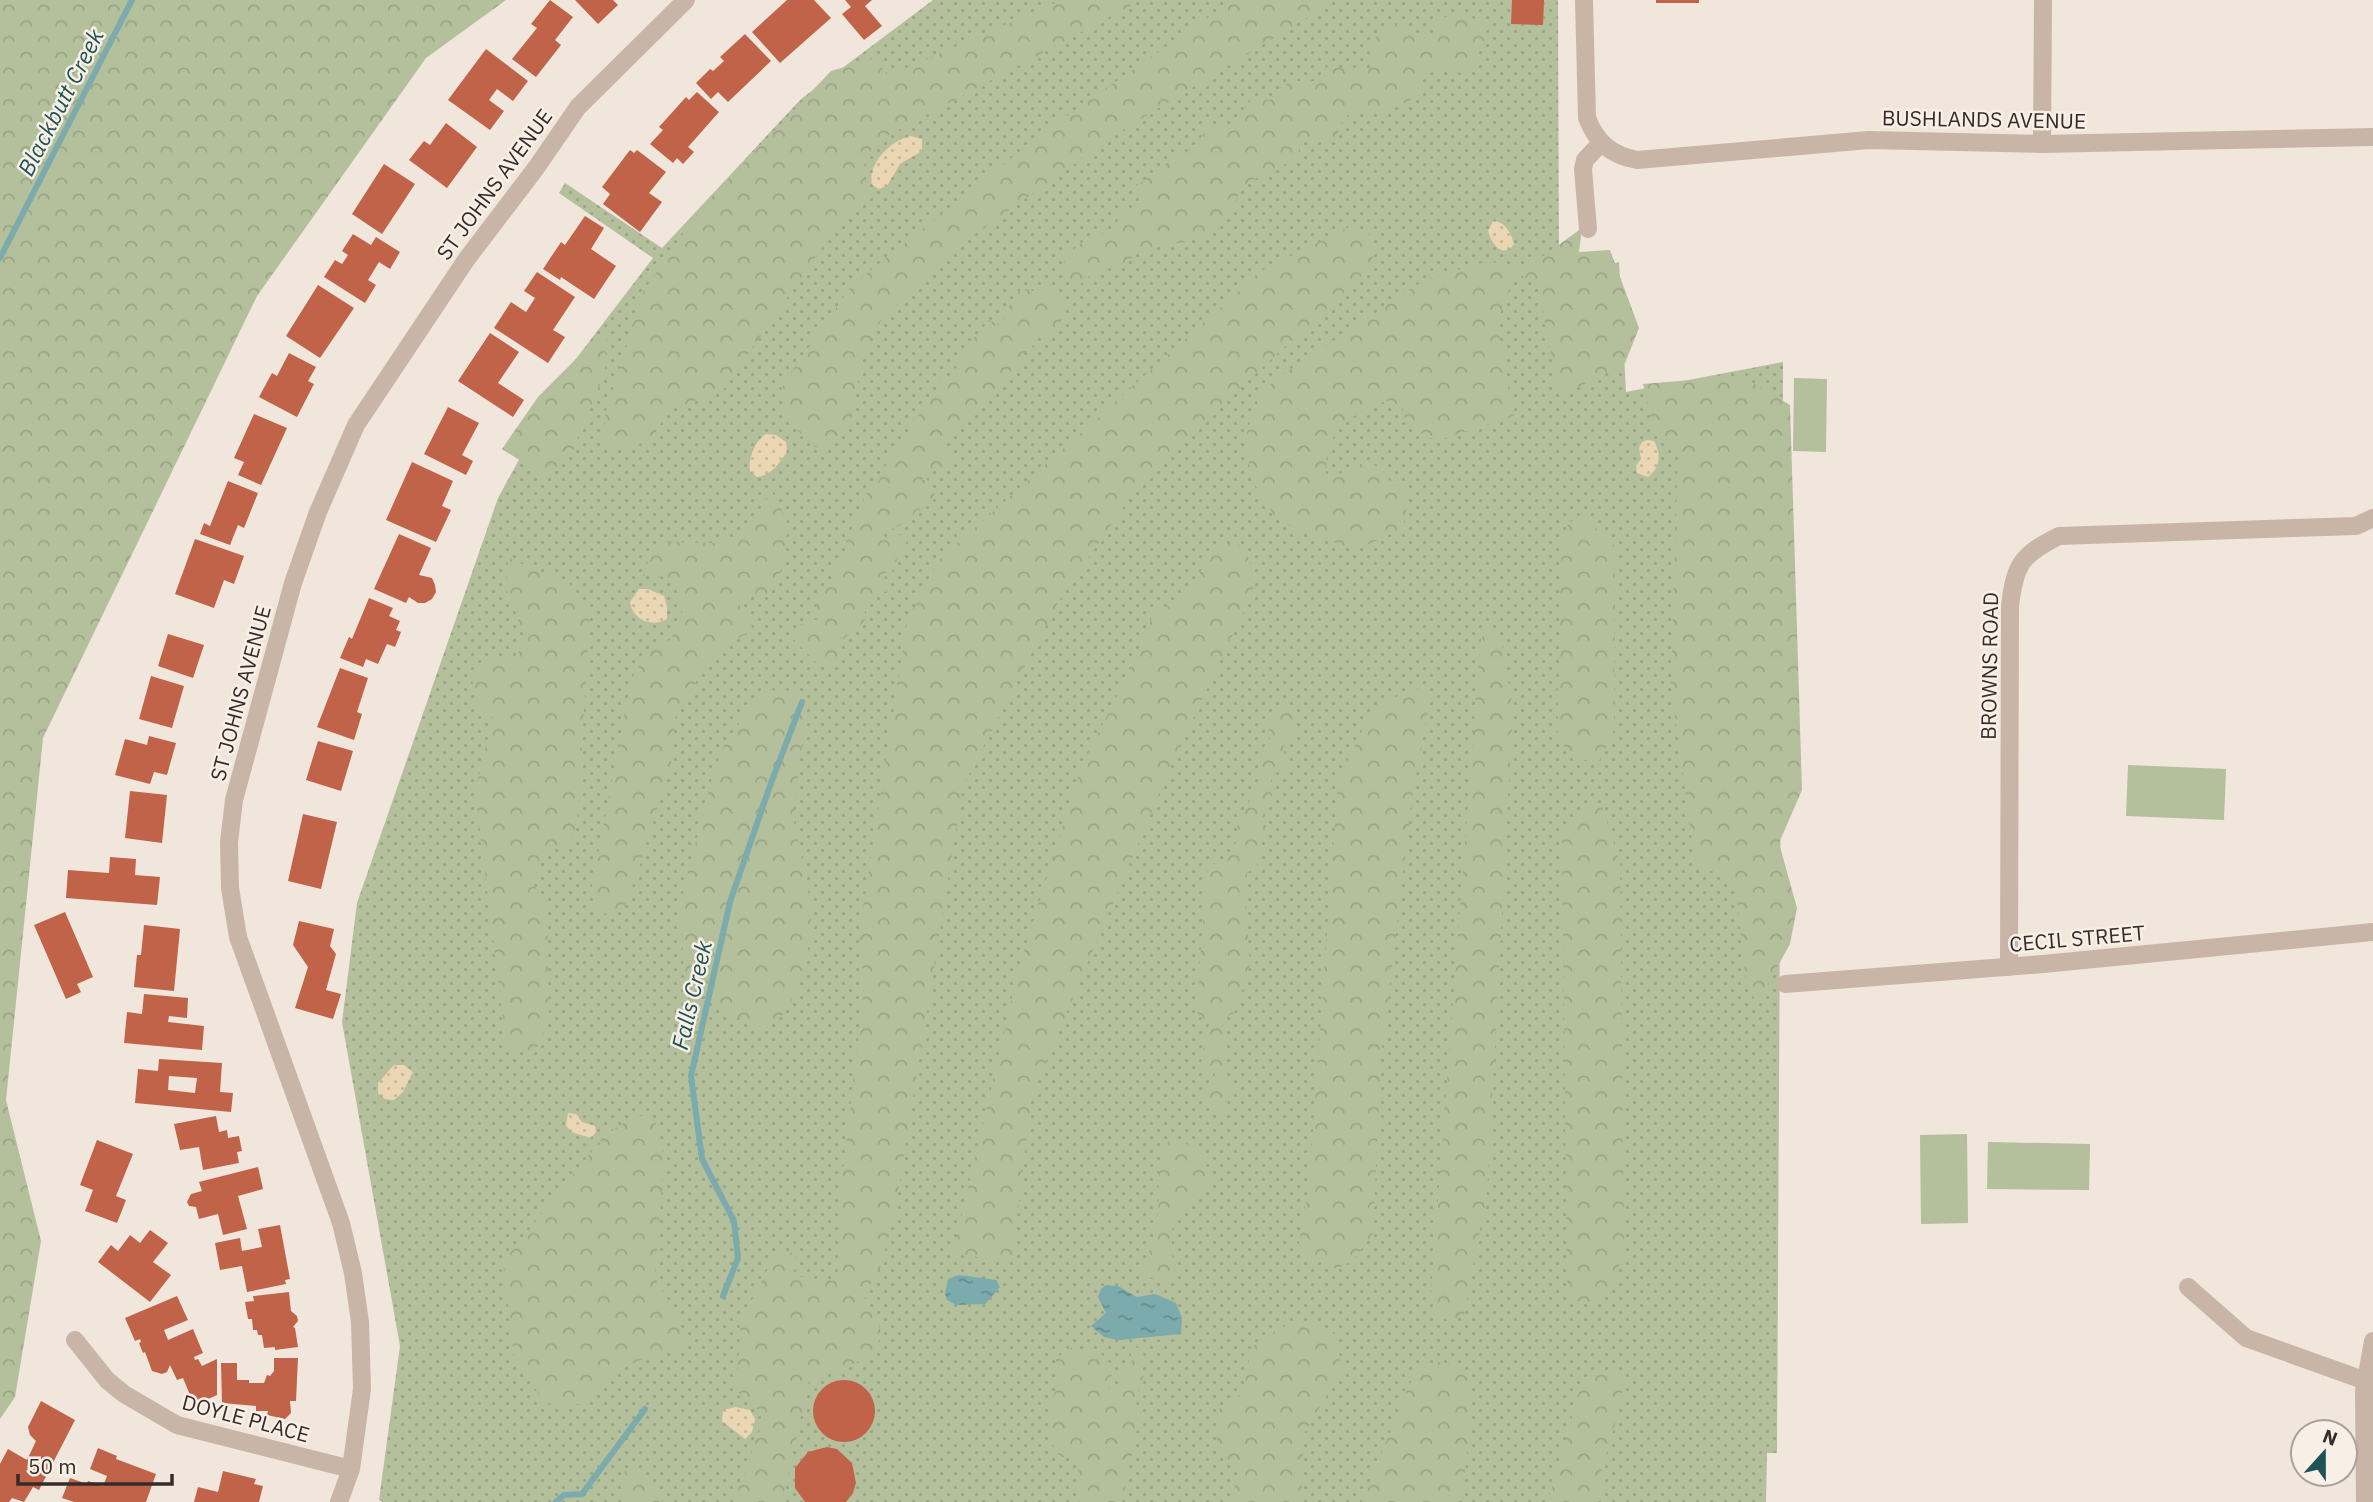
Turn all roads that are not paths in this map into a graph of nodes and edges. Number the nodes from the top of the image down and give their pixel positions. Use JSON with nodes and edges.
{"nodes":[{"id":1,"x":687,"y":0,"type":"edge"},
{"id":2,"x":1584,"y":0,"type":"edge"},
{"id":3,"x":2043,"y":0,"type":"edge"},
{"id":4,"x":2373,"y":137,"type":"edge"},
{"id":5,"x":1601,"y":143,"type":"junction"},
{"id":6,"x":2042,"y":144,"type":"junction"},
{"id":7,"x":1588,"y":229,"type":"dead end"},
{"id":8,"x":2373,"y":519,"type":"edge"},
{"id":9,"x":2373,"y":932,"type":"edge"},
{"id":10,"x":2009,"y":967,"type":"junction"},
{"id":11,"x":1785,"y":984,"type":"dead end"},
{"id":12,"x":2188,"y":1287,"type":"dead end"},
{"id":13,"x":75,"y":1340,"type":"dead end"},
{"id":14,"x":2373,"y":1341,"type":"edge"},
{"id":15,"x":2366,"y":1381,"type":"junction"},
{"id":16,"x":351,"y":1469,"type":"junction"},
{"id":17,"x":2368,"y":1490,"type":"edge"},
{"id":18,"x":339,"y":1502,"type":"edge"}],
"edges":[{"from":1,"to":16,"type":"street","name":"ST JOHNS AVENUE"},
{"from":2,"to":5,"type":"street"},
{"from":3,"to":6,"type":"street"},
{"from":4,"to":6,"type":"street","name":"BUSHLANDS AVENUE"},
{"from":5,"to":6,"type":"street","name":"BUSHLANDS AVENUE"},
{"from":5,"to":7,"type":"street"},
{"from":8,"to":10,"type":"street","name":"BROWNS ROAD"},
{"from":9,"to":10,"type":"street","name":"CECIL STREET"},
{"from":10,"to":11,"type":"street","name":"CECIL STREET"},
{"from":12,"to":15,"type":"street"},
{"from":13,"to":16,"type":"street","name":"DOYLE PLACE"},
{"from":14,"to":15,"type":"street"},
{"from":15,"to":17,"type":"street"},
{"from":16,"to":18,"type":"street","name":"ST JOHNS AVENUE"}]}
